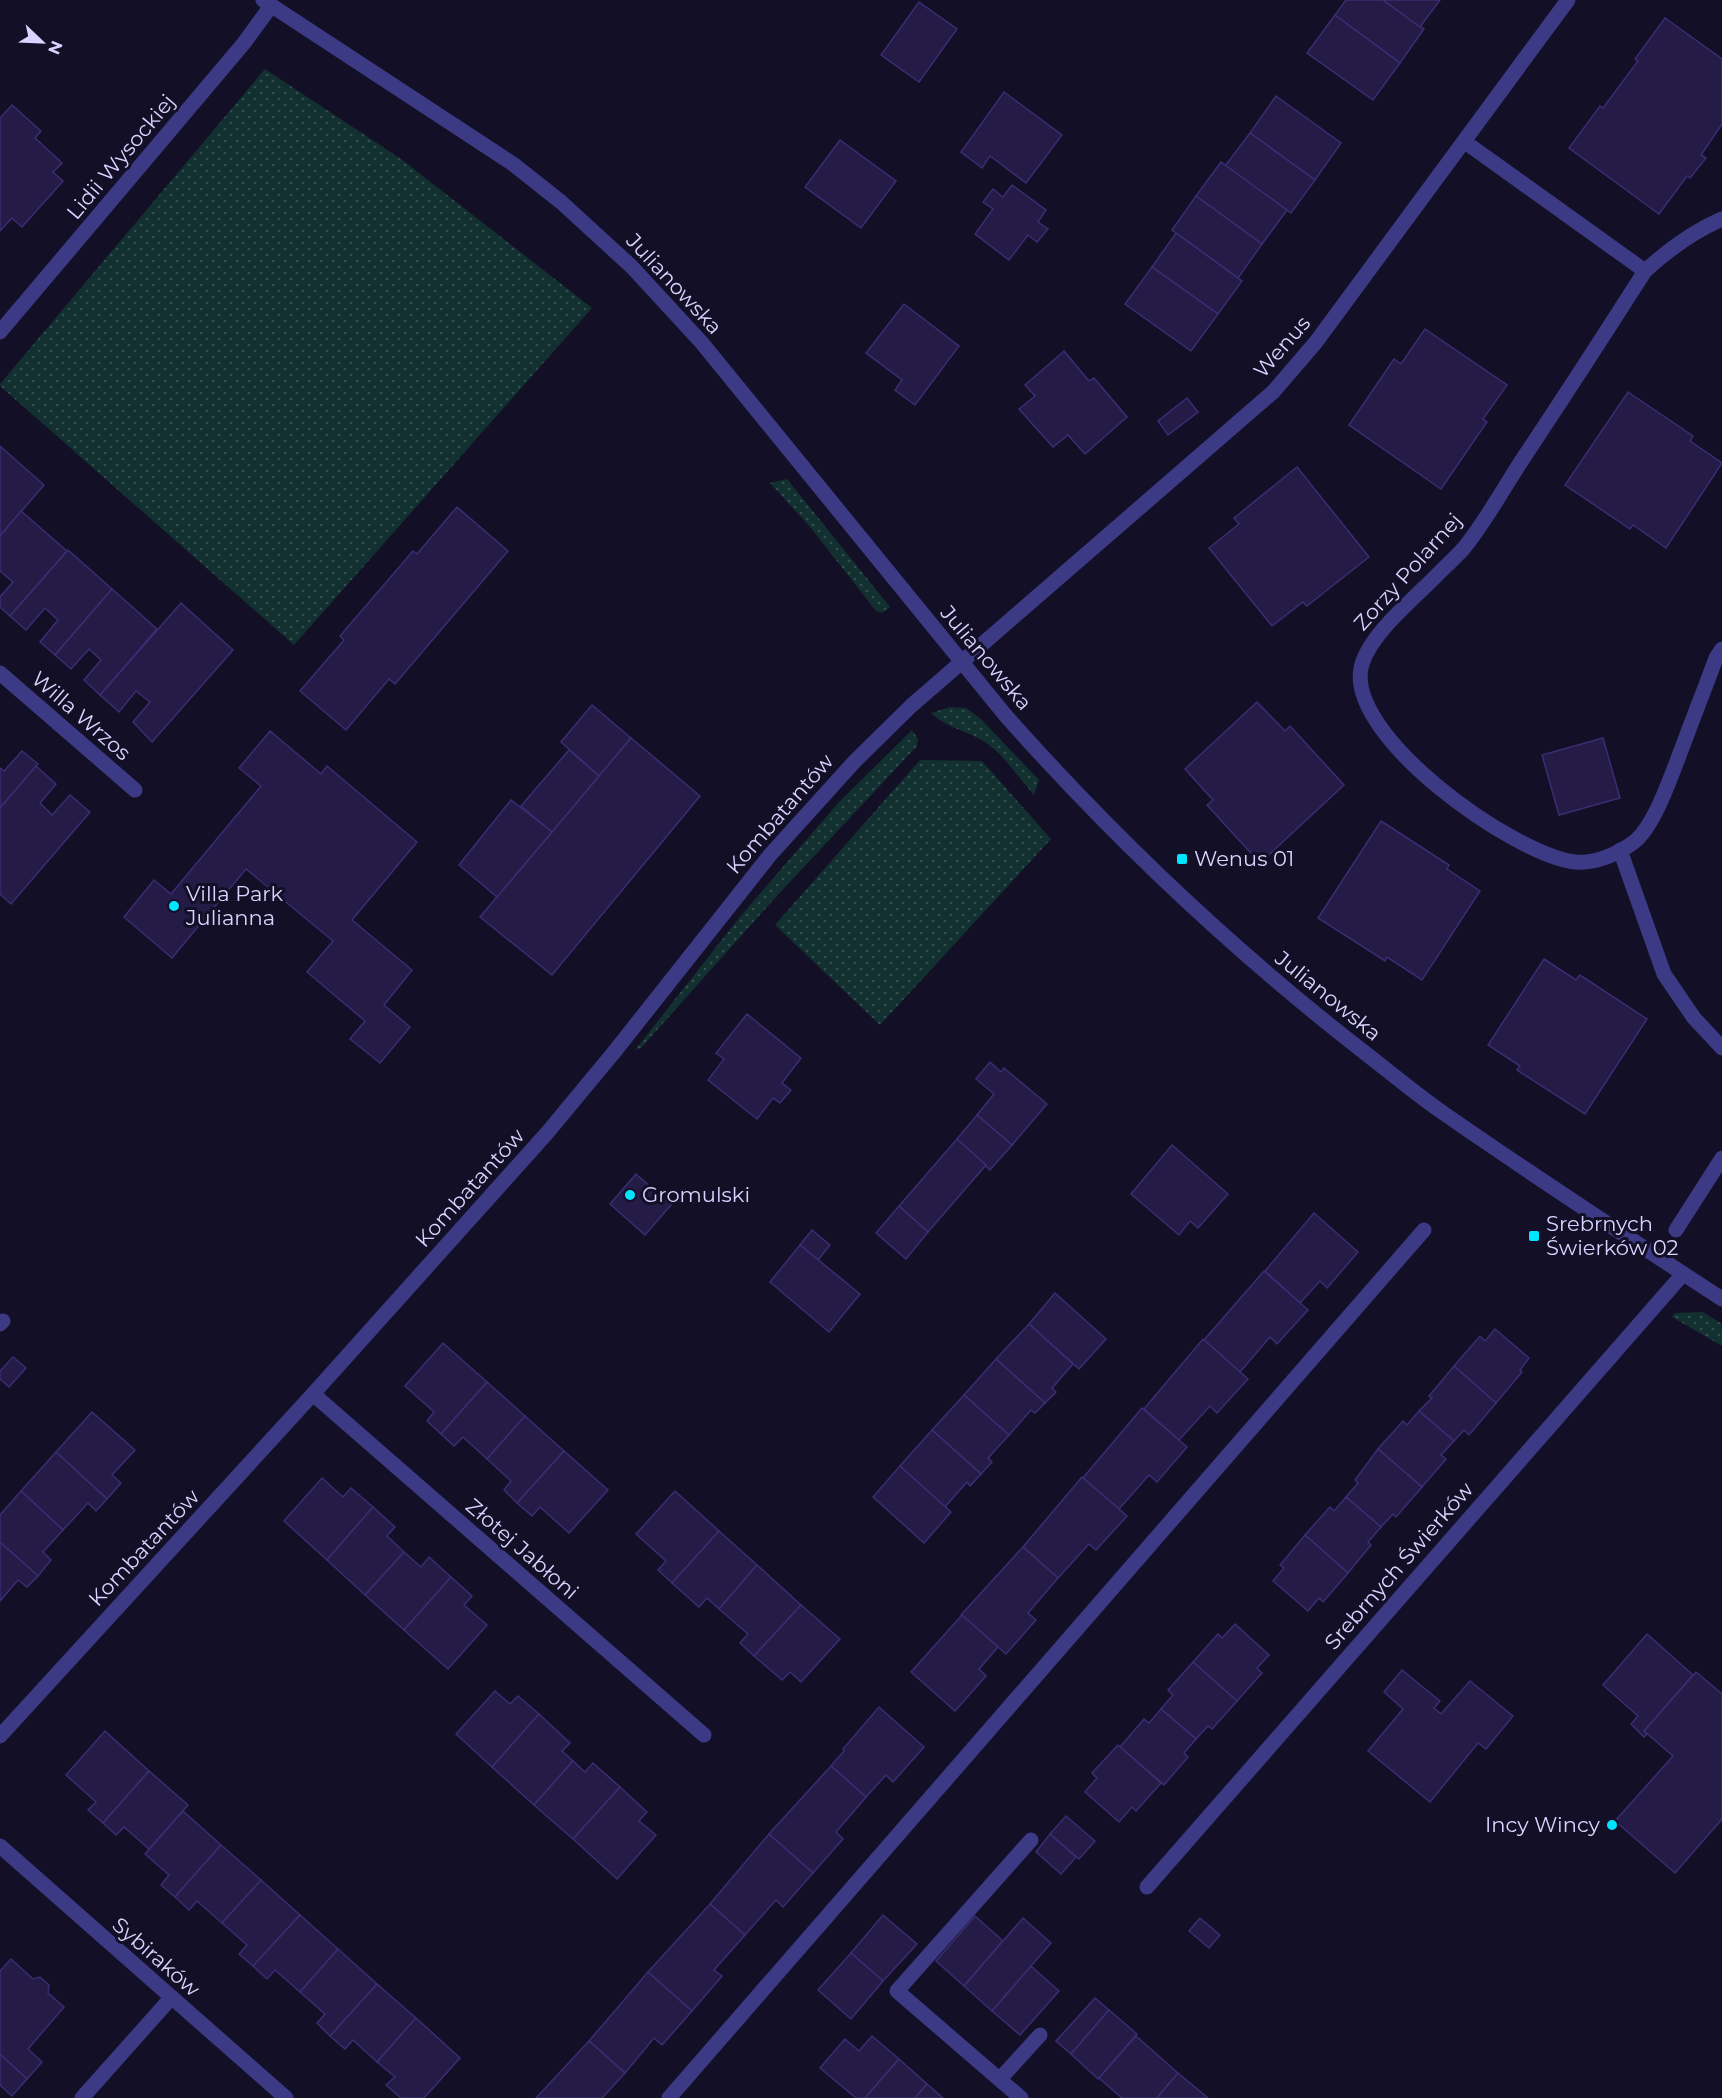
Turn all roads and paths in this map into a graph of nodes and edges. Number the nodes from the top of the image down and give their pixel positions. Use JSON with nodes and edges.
{"nodes":[{"id":1,"x":1568,"y":0,"type":"edge"},
{"id":2,"x":267,"y":3,"type":"edge"},
{"id":3,"x":1465,"y":142,"type":"junction"},
{"id":4,"x":1722,"y":219,"type":"edge"},
{"id":5,"x":1646,"y":271,"type":"junction"},
{"id":6,"x":0,"y":332,"type":"edge"},
{"id":7,"x":1722,"y":649,"type":"edge"},
{"id":8,"x":962,"y":661,"type":"junction"},
{"id":9,"x":0,"y":673,"type":"edge"},
{"id":10,"x":135,"y":790,"type":"dead end"},
{"id":11,"x":1620,"y":850,"type":"junction"},
{"id":12,"x":1722,"y":1048,"type":"edge"},
{"id":13,"x":1722,"y":1158,"type":"edge"},
{"id":14,"x":1425,"y":1230,"type":"dead end"},
{"id":15,"x":1676,"y":1230,"type":"dead end"},
{"id":16,"x":1683,"y":1274,"type":"junction"},
{"id":17,"x":1722,"y":1299,"type":"edge"},
{"id":18,"x":313,"y":1394,"type":"junction"},
{"id":19,"x":704,"y":1735,"type":"dead end"},
{"id":20,"x":0,"y":1736,"type":"edge"},
{"id":21,"x":1031,"y":1840,"type":"dead end"},
{"id":22,"x":0,"y":1846,"type":"edge"},
{"id":23,"x":1147,"y":1887,"type":"dead end"},
{"id":24,"x":171,"y":1998,"type":"junction"},
{"id":25,"x":1040,"y":2034,"type":"dead end"},
{"id":26,"x":1000,"y":2079,"type":"junction"},
{"id":27,"x":82,"y":2098,"type":"edge"},
{"id":28,"x":286,"y":2098,"type":"edge"},
{"id":29,"x":669,"y":2098,"type":"edge"},
{"id":30,"x":1021,"y":2098,"type":"edge"}],
"edges":[{"from":1,"to":3,"type":"street","name":"Wenus"},
{"from":2,"to":6,"type":"street","name":"Lidii Wysockiej"},
{"from":2,"to":8,"type":"street","name":"Julianowska"},
{"from":3,"to":5,"type":"street"},
{"from":3,"to":8,"type":"street","name":"Wenus"},
{"from":4,"to":5,"type":"street","name":"Zorzy Polarnej"},
{"from":5,"to":11,"type":"street","name":"Zorzy Polarnej"},
{"from":7,"to":11,"type":"street","name":"Zorzy Polarnej"},
{"from":8,"to":16,"type":"street","name":"Julianowska"},
{"from":8,"to":18,"type":"street","name":"Kombatantów"},
{"from":9,"to":10,"type":"street","name":"Willa Wrzos"},
{"from":11,"to":12,"type":"street"},
{"from":13,"to":15,"type":"street"},
{"from":14,"to":29,"type":"street"},
{"from":16,"to":17,"type":"street","name":"Julianowska"},
{"from":16,"to":23,"type":"street","name":"Srebrnych Świerków"},
{"from":18,"to":19,"type":"street","name":"Złotej Jabłoni"},
{"from":18,"to":20,"type":"street","name":"Kombatantów"},
{"from":21,"to":26,"type":"street"},
{"from":22,"to":24,"type":"street","name":"Sybiraków"},
{"from":24,"to":27,"type":"street"},
{"from":24,"to":28,"type":"street","name":"Sybiraków"},
{"from":25,"to":26,"type":"street"},
{"from":26,"to":30,"type":"street"}]}
